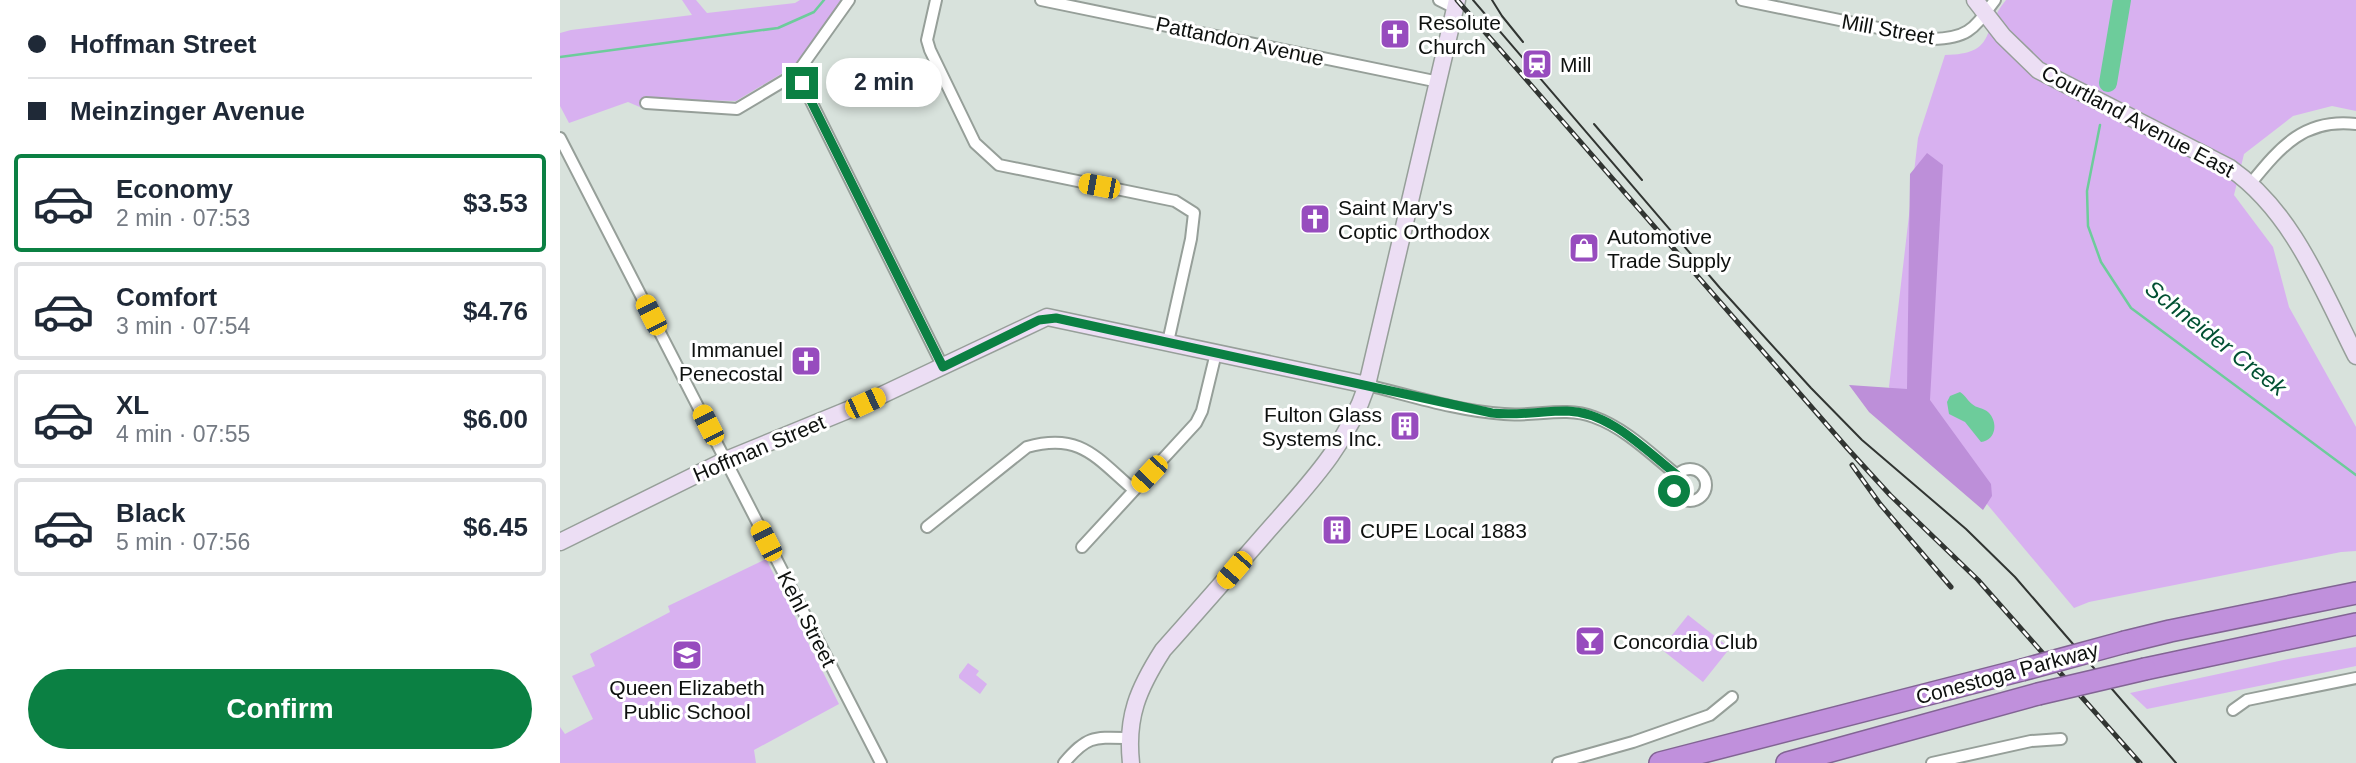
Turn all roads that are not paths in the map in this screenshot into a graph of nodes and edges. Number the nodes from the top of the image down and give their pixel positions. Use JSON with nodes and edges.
{"nodes":[{"id":1,"x":849,"y":0,"type":"edge"},
{"id":2,"x":936,"y":0,"type":"edge"},
{"id":3,"x":1041,"y":0,"type":"edge"},
{"id":4,"x":1439,"y":0,"type":"edge"},
{"id":5,"x":1742,"y":0,"type":"edge"},
{"id":6,"x":1995,"y":0,"type":"edge"},
{"id":7,"x":1776,"y":3,"type":"edge"},
{"id":8,"x":1456,"y":4,"type":"edge"},
{"id":9,"x":1980,"y":7,"type":"edge"},
{"id":10,"x":797,"y":73,"type":"junction"},
{"id":11,"x":1439,"y":82,"type":"junction"},
{"id":12,"x":646,"y":103,"type":"dead end"},
{"id":13,"x":2356,"y":124,"type":"edge"},
{"id":14,"x":560,"y":138,"type":"edge"},
{"id":15,"x":2251,"y":183,"type":"junction"},
{"id":16,"x":1168,"y":342,"type":"junction"},
{"id":17,"x":1216,"y":353,"type":"junction"},
{"id":18,"x":2356,"y":356,"type":"edge"},
{"id":19,"x":943,"y":367,"type":"junction"},
{"id":20,"x":1367,"y":385,"type":"junction"},
{"id":21,"x":726,"y":460,"type":"junction"},
{"id":22,"x":1677,"y":475,"type":"dead end"},
{"id":23,"x":1134,"y":490,"type":"junction"},
{"id":24,"x":927,"y":527,"type":"dead end"},
{"id":25,"x":560,"y":542,"type":"edge"},
{"id":26,"x":1082,"y":547,"type":"dead end"},
{"id":27,"x":2356,"y":593,"type":"edge"},
{"id":28,"x":2356,"y":624,"type":"edge"},
{"id":29,"x":2356,"y":678,"type":"edge"},
{"id":30,"x":1732,"y":697,"type":"dead end"},
{"id":31,"x":2233,"y":710,"type":"dead end"},
{"id":32,"x":1128,"y":738,"type":"junction"},
{"id":33,"x":2061,"y":739,"type":"dead end"},
{"id":34,"x":881,"y":763,"type":"edge"},
{"id":35,"x":1064,"y":763,"type":"edge"},
{"id":36,"x":1130,"y":763,"type":"edge"},
{"id":37,"x":1558,"y":763,"type":"edge"},
{"id":38,"x":1660,"y":763,"type":"edge"},
{"id":39,"x":1787,"y":763,"type":"edge"},
{"id":40,"x":1932,"y":763,"type":"edge"}],
"edges":[{"from":1,"to":10,"type":"street"},
{"from":2,"to":16,"type":"street"},
{"from":3,"to":11,"type":"street","name":"Pattandon Avenue"},
{"from":4,"to":8,"type":"street"},
{"from":5,"to":7,"type":"street","name":"Mill Street"},
{"from":6,"to":9,"type":"street","name":"Mill Street"},
{"from":7,"to":9,"type":"street","name":"Mill Street"},
{"from":8,"to":11,"type":"main road"},
{"from":9,"to":15,"type":"main road","name":"Courtland Avenue East"},
{"from":10,"to":12,"type":"street"},
{"from":10,"to":19,"type":"street"},
{"from":11,"to":20,"type":"main road"},
{"from":13,"to":15,"type":"street"},
{"from":14,"to":21,"type":"street","name":"Kehl Street"},
{"from":15,"to":18,"type":"main road","name":"Courtland Avenue East"},
{"from":16,"to":17,"type":"main road","name":"Hoffman Street"},
{"from":16,"to":19,"type":"main road","name":"Hoffman Street"},
{"from":17,"to":20,"type":"main road","name":"Hoffman Street"},
{"from":17,"to":23,"type":"street"},
{"from":19,"to":21,"type":"main road","name":"Hoffman Street"},
{"from":20,"to":22,"type":"street","name":"Hoffman Street"},
{"from":20,"to":32,"type":"main road"},
{"from":21,"to":25,"type":"main road","name":"Hoffman Street"},
{"from":21,"to":34,"type":"street","name":"Kehl Street"},
{"from":23,"to":24,"type":"street"},
{"from":23,"to":26,"type":"street"},
{"from":27,"to":38,"type":"highway","name":"Conestoga Parkway","bridge":true},
{"from":28,"to":39,"type":"highway","name":"Conestoga Parkway","bridge":true},
{"from":29,"to":31,"type":"street"},
{"from":30,"to":37,"type":"street"},
{"from":32,"to":35,"type":"street"},
{"from":32,"to":36,"type":"main road"},
{"from":33,"to":40,"type":"street"}]}
